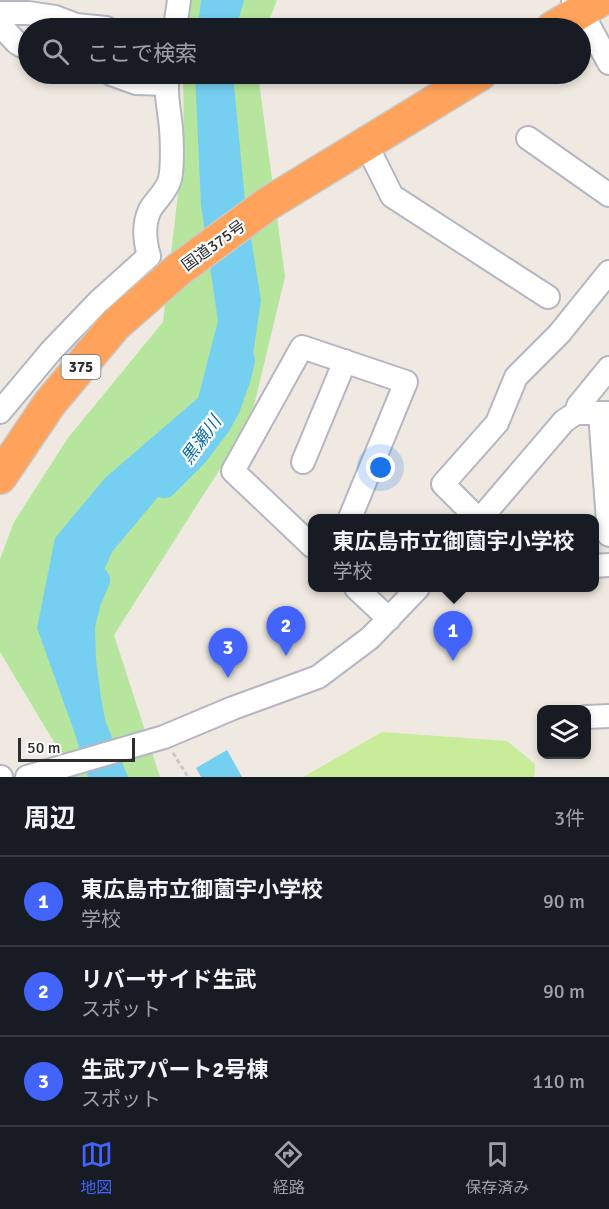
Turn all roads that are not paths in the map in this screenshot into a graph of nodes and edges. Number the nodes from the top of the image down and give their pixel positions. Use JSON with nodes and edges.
{"nodes":[{"id":1,"x":179,"y":0,"type":"edge"},
{"id":2,"x":584,"y":4,"type":"edge"},
{"id":3,"x":0,"y":13,"type":"edge"},
{"id":4,"x":56,"y":18,"type":"edge"},
{"id":5,"x":176,"y":18,"type":"edge"},
{"id":6,"x":566,"y":18,"type":"edge"},
{"id":7,"x":590,"y":18,"type":"edge"},
{"id":8,"x":591,"y":21,"type":"edge"},
{"id":9,"x":0,"y":26,"type":"edge"},
{"id":10,"x":18,"y":44,"type":"edge"},
{"id":11,"x":609,"y":63,"type":"edge"},
{"id":12,"x":167,"y":84,"type":"edge"},
{"id":13,"x":464,"y":84,"type":"edge"},
{"id":14,"x":528,"y":138,"type":"dead end"},
{"id":15,"x":366,"y":144,"type":"junction"},
{"id":16,"x":609,"y":195,"type":"edge"},
{"id":17,"x":609,"y":272,"type":"edge"},
{"id":18,"x":548,"y":297,"type":"dead end"},
{"id":19,"x":107,"y":314,"type":"junction"},
{"id":20,"x":345,"y":361,"type":"junction"},
{"id":21,"x":609,"y":368,"type":"edge"},
{"id":22,"x":0,"y":412,"type":"edge"},
{"id":23,"x":576,"y":413,"type":"junction"},
{"id":24,"x":605,"y":413,"type":"edge"},
{"id":25,"x":303,"y":462,"type":"dead end"},
{"id":26,"x":0,"y":477,"type":"edge"},
{"id":27,"x":352,"y":514,"type":"edge"},
{"id":28,"x":474,"y":514,"type":"edge"},
{"id":29,"x":483,"y":514,"type":"edge"},
{"id":30,"x":609,"y":535,"type":"edge"},
{"id":31,"x":308,"y":542,"type":"edge"},
{"id":32,"x":360,"y":592,"type":"edge"},
{"id":33,"x":414,"y":592,"type":"edge"},
{"id":34,"x":389,"y":619,"type":"junction"},
{"id":35,"x":609,"y":716,"type":"edge"},
{"id":36,"x":591,"y":717,"type":"edge"},
{"id":37,"x":34,"y":775,"type":"edge"}],
"edges":[{"from":1,"to":5,"type":"street"},
{"from":2,"to":6,"type":"highway"},
{"from":2,"to":7,"type":"street"},
{"from":3,"to":4,"type":"street"},
{"from":8,"to":11,"type":"street"},
{"from":9,"to":10,"type":"street"},
{"from":12,"to":19,"type":"street"},
{"from":13,"to":15,"type":"highway","name":"国道375号","number":"375"},
{"from":14,"to":16,"type":"street"},
{"from":15,"to":18,"type":"street"},
{"from":15,"to":19,"type":"highway","name":"国道375号","number":"375"},
{"from":17,"to":28,"type":"street"},
{"from":19,"to":22,"type":"street"},
{"from":19,"to":26,"type":"highway","name":"国道375号","number":"375"},
{"from":20,"to":25,"type":"street"},
{"from":20,"to":27,"type":"street"},
{"from":20,"to":31,"type":"street"},
{"from":21,"to":23,"type":"street"},
{"from":23,"to":24,"type":"street"},
{"from":23,"to":29,"type":"street"},
{"from":24,"to":30,"type":"street"},
{"from":32,"to":34,"type":"street"},
{"from":33,"to":34,"type":"street"},
{"from":34,"to":37,"type":"street"},
{"from":35,"to":36,"type":"street"}]}
